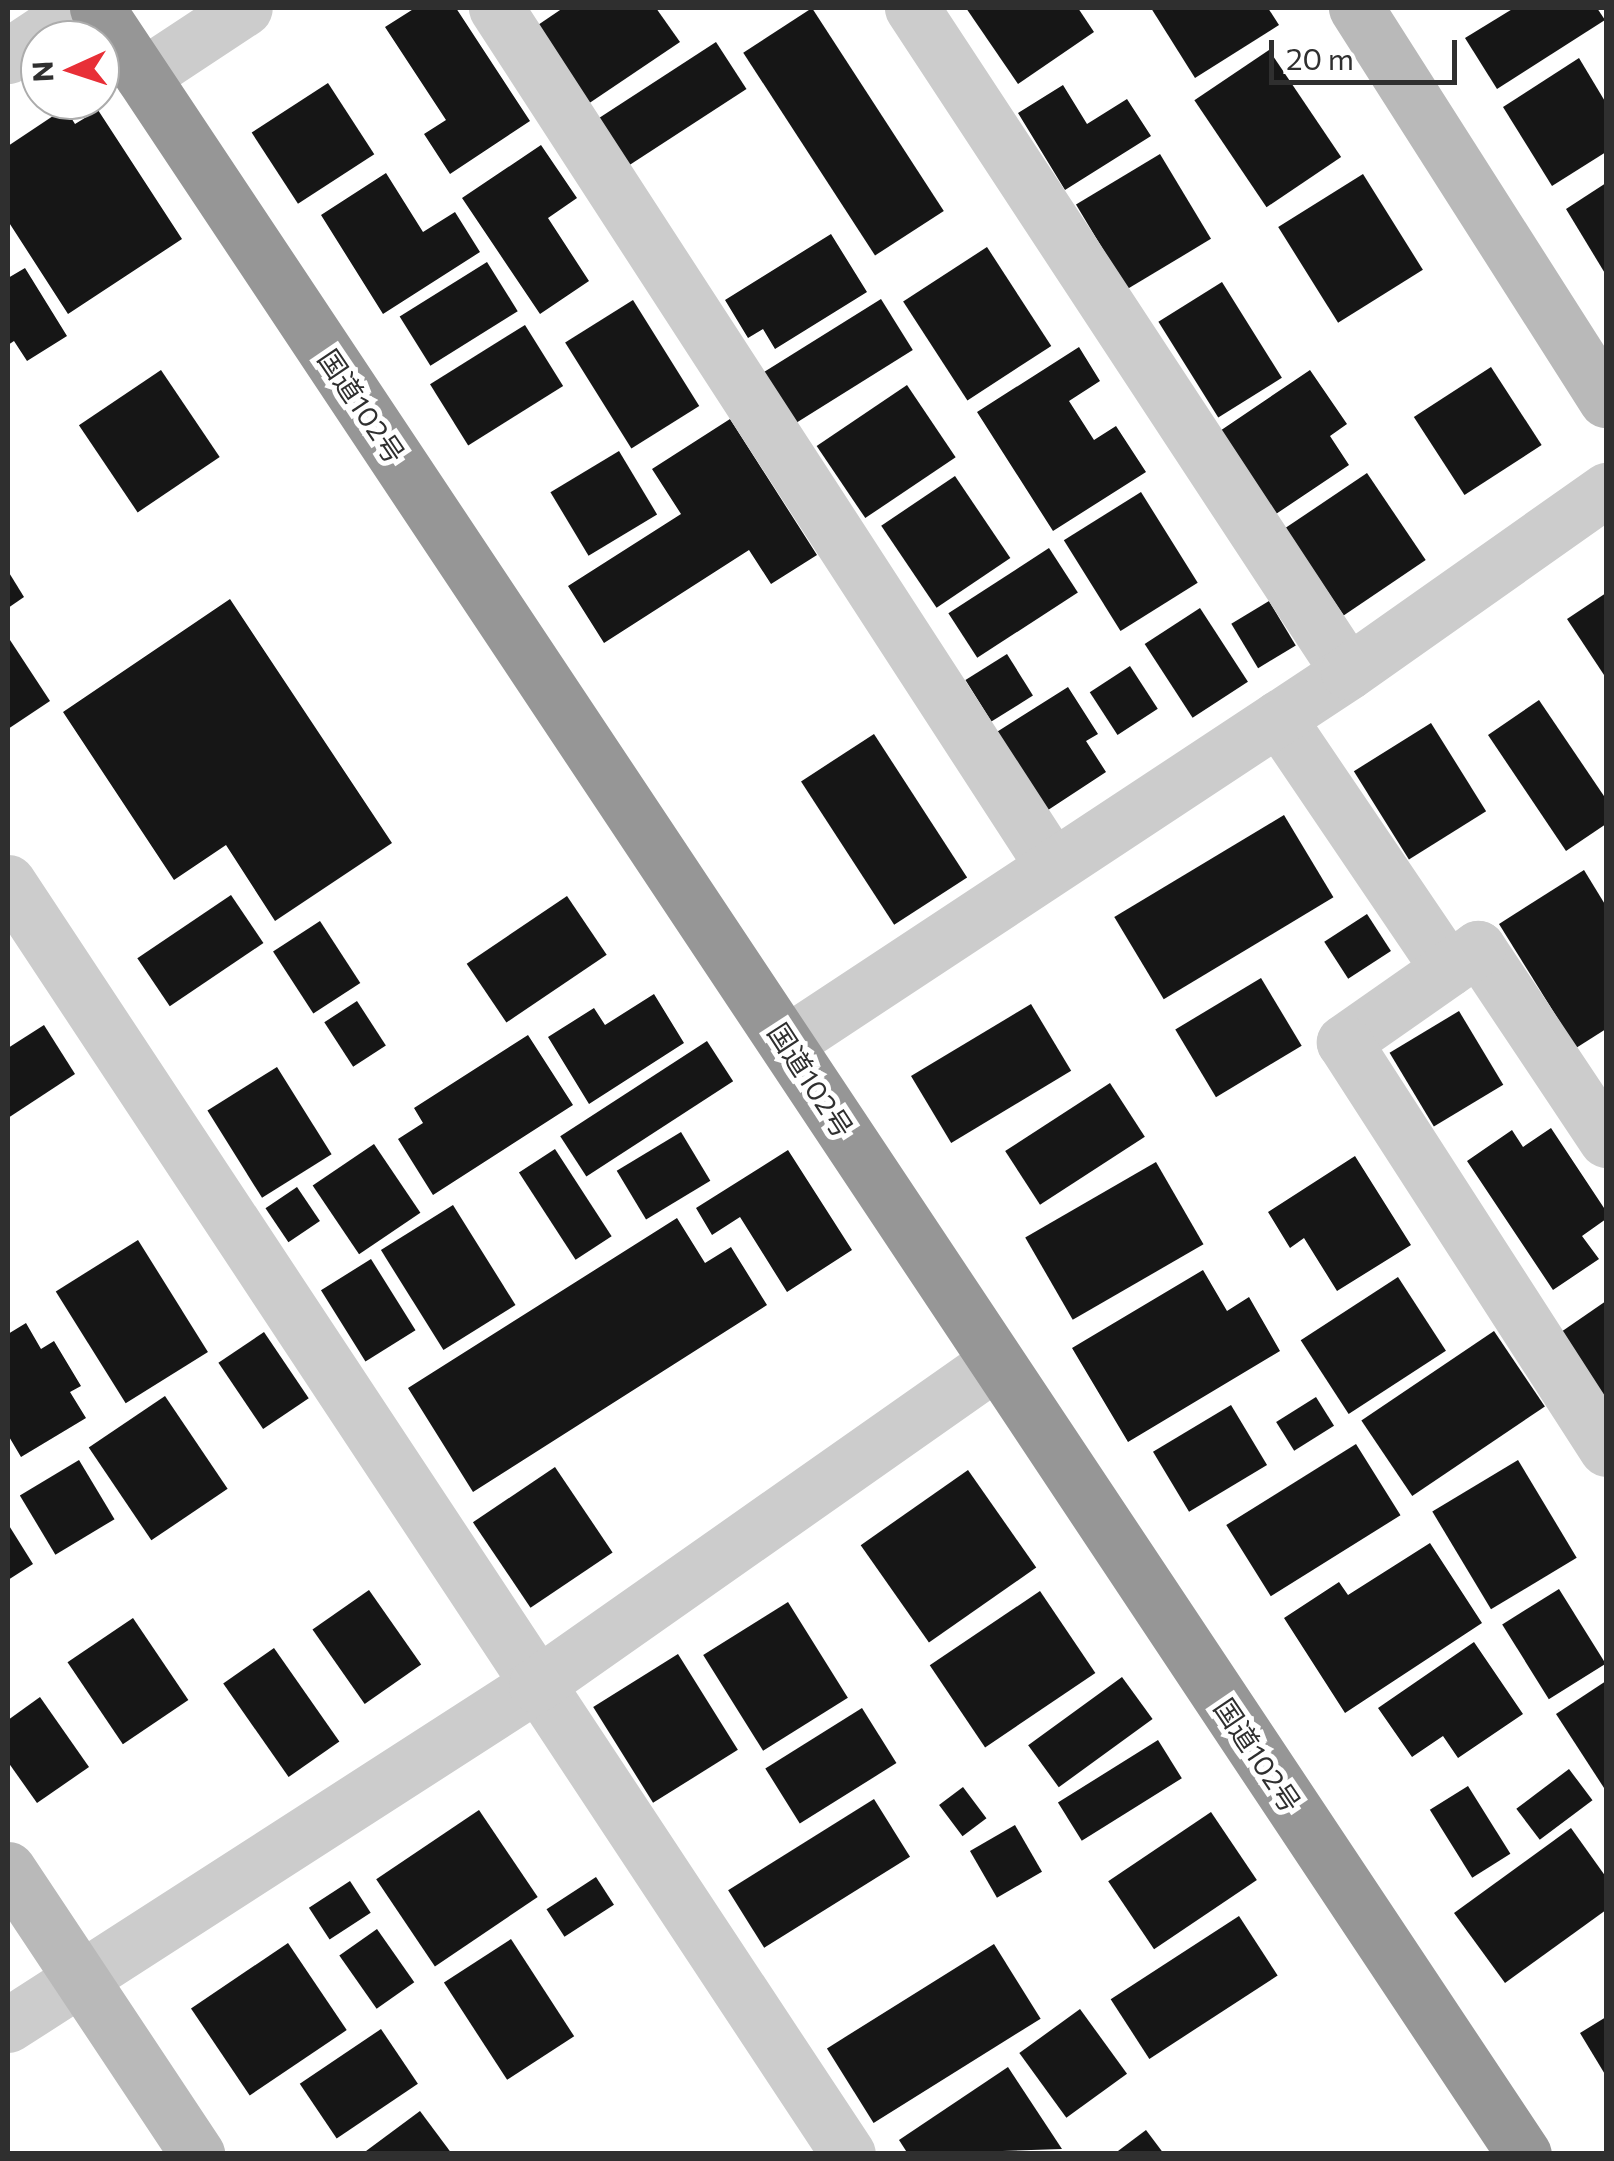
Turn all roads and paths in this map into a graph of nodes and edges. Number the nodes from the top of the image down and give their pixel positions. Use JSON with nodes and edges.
{"nodes":[{"id":1,"x":80,"y":8,"type":"edge"},
{"id":2,"x":97,"y":8,"type":"edge"},
{"id":3,"x":244,"y":8,"type":"edge"},
{"id":4,"x":496,"y":8,"type":"edge"},
{"id":5,"x":912,"y":8,"type":"edge"},
{"id":6,"x":1356,"y":8,"type":"edge"},
{"id":7,"x":8,"y":56,"type":"edge"},
{"id":8,"x":142,"y":76,"type":"junction"},
{"id":9,"x":1606,"y":400,"type":"edge"},
{"id":10,"x":1606,"y":490,"type":"edge"},
{"id":11,"x":1348,"y":672,"type":"junction"},
{"id":12,"x":1278,"y":718,"type":"junction"},
{"id":13,"x":1052,"y":866,"type":"junction"},
{"id":14,"x":8,"y":882,"type":"edge"},
{"id":15,"x":1448,"y":969,"type":"junction"},
{"id":16,"x":786,"y":1043,"type":"junction"},
{"id":17,"x":1606,"y":1140,"type":"edge"},
{"id":18,"x":996,"y":1362,"type":"junction"},
{"id":19,"x":1606,"y":1449,"type":"edge"},
{"id":20,"x":536,"y":1685,"type":"junction"},
{"id":21,"x":8,"y":1869,"type":"edge"},
{"id":22,"x":80,"y":1979,"type":"junction"},
{"id":23,"x":8,"y":2025,"type":"edge"},
{"id":24,"x":197,"y":2154,"type":"edge"},
{"id":25,"x":848,"y":2154,"type":"edge"},
{"id":26,"x":1524,"y":2154,"type":"edge"}],
"edges":[{"from":1,"to":7,"type":"street"},
{"from":2,"to":8,"type":"highway","name":"国道102号"},
{"from":3,"to":8,"type":"street"},
{"from":4,"to":13,"type":"street"},
{"from":5,"to":11,"type":"street"},
{"from":6,"to":9,"type":"street"},
{"from":8,"to":16,"type":"highway","name":"国道102号"},
{"from":10,"to":11,"type":"street"},
{"from":11,"to":12,"type":"street"},
{"from":12,"to":13,"type":"street"},
{"from":12,"to":15,"type":"street"},
{"from":13,"to":16,"type":"street"},
{"from":14,"to":20,"type":"street"},
{"from":15,"to":17,"type":"street"},
{"from":15,"to":19,"type":"street"},
{"from":16,"to":18,"type":"highway","name":"国道102号"},
{"from":18,"to":20,"type":"street"},
{"from":18,"to":26,"type":"highway","name":"国道102号"},
{"from":20,"to":22,"type":"street"},
{"from":20,"to":25,"type":"street"},
{"from":21,"to":22,"type":"street"},
{"from":22,"to":23,"type":"street"},
{"from":22,"to":24,"type":"street"}]}
